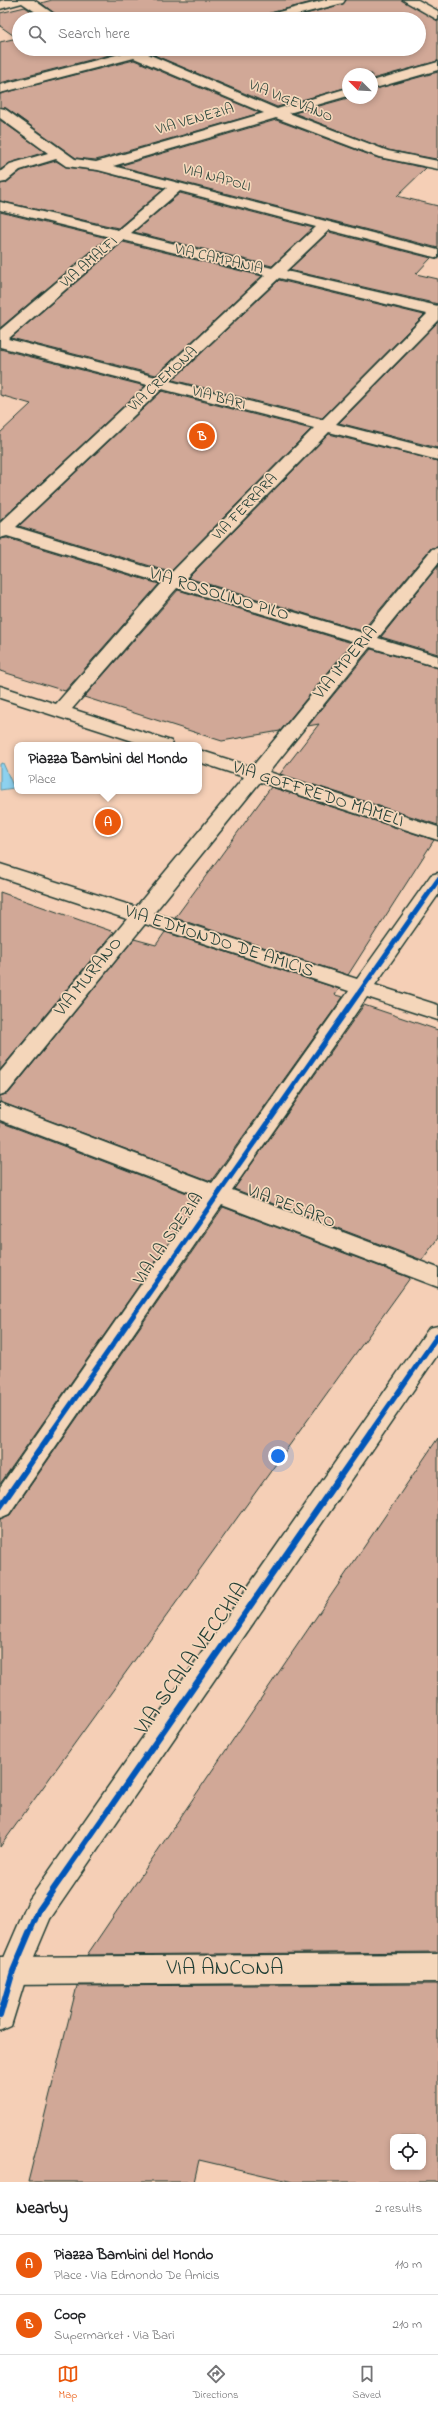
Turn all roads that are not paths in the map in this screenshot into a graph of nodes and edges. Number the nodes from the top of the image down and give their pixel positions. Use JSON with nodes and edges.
{"nodes":[{"id":1,"x":20,"y":0,"type":"edge"},
{"id":2,"x":25,"y":0,"type":"edge"},
{"id":3,"x":339,"y":0,"type":"edge"},
{"id":4,"x":409,"y":0,"type":"edge"},
{"id":5,"x":0,"y":5,"type":"edge"},
{"id":6,"x":43,"y":12,"type":"edge"},
{"id":7,"x":294,"y":12,"type":"edge"},
{"id":8,"x":438,"y":16,"type":"edge"},
{"id":9,"x":112,"y":56,"type":"edge"},
{"id":10,"x":128,"y":56,"type":"edge"},
{"id":11,"x":141,"y":56,"type":"edge"},
{"id":12,"x":116,"y":59,"type":"junction"},
{"id":13,"x":438,"y":66,"type":"edge"},
{"id":14,"x":378,"y":83,"type":"edge"},
{"id":15,"x":0,"y":89,"type":"edge"},
{"id":16,"x":342,"y":94,"type":"edge"},
{"id":17,"x":0,"y":112,"type":"edge"},
{"id":18,"x":276,"y":113,"type":"junction"},
{"id":19,"x":58,"y":154,"type":"junction"},
{"id":20,"x":438,"y":165,"type":"edge"},
{"id":21,"x":98,"y":166,"type":"junction"},
{"id":22,"x":0,"y":178,"type":"edge"},
{"id":23,"x":178,"y":186,"type":"junction"},
{"id":24,"x":0,"y":206,"type":"edge"},
{"id":25,"x":326,"y":225,"type":"junction"},
{"id":26,"x":120,"y":235,"type":"junction"},
{"id":27,"x":438,"y":254,"type":"edge"},
{"id":28,"x":276,"y":272,"type":"junction"},
{"id":29,"x":438,"y":311,"type":"edge"},
{"id":30,"x":0,"y":338,"type":"edge"},
{"id":31,"x":0,"y":342,"type":"edge"},
{"id":32,"x":159,"y":383,"type":"junction"},
{"id":33,"x":324,"y":426,"type":"junction"},
{"id":34,"x":438,"y":455,"type":"edge"},
{"id":35,"x":1,"y":530,"type":"edge"},
{"id":36,"x":438,"y":553,"type":"edge"},
{"id":37,"x":173,"y":581,"type":"junction"},
{"id":38,"x":365,"y":640,"type":"junction"},
{"id":39,"x":438,"y":662,"type":"edge"},
{"id":40,"x":0,"y":692,"type":"edge"},
{"id":41,"x":60,"y":711,"type":"junction"},
{"id":42,"x":155,"y":742,"type":"edge"},
{"id":43,"x":202,"y":757,"type":"edge"},
{"id":44,"x":254,"y":774,"type":"junction"},
{"id":45,"x":438,"y":834,"type":"edge"},
{"id":46,"x":0,"y":870,"type":"edge"},
{"id":47,"x":438,"y":880,"type":"edge"},
{"id":48,"x":139,"y":916,"type":"junction"},
{"id":49,"x":362,"y":988,"type":"junction"},
{"id":50,"x":438,"y":1013,"type":"edge"},
{"id":51,"x":0,"y":1087,"type":"edge"},
{"id":52,"x":0,"y":1111,"type":"edge"},
{"id":53,"x":217,"y":1194,"type":"junction"},
{"id":54,"x":438,"y":1278,"type":"edge"},
{"id":55,"x":438,"y":1335,"type":"edge"},
{"id":56,"x":0,"y":1507,"type":"edge"},
{"id":57,"x":438,"y":1968,"type":"edge"},
{"id":58,"x":6,"y":1971,"type":"edge"},
{"id":59,"x":0,"y":2016,"type":"edge"}],
"edges":[{"from":1,"to":5,"type":"street"},
{"from":2,"to":6,"type":"street"},
{"from":3,"to":7,"type":"street"},
{"from":4,"to":8,"type":"street"},
{"from":9,"to":12,"type":"street"},
{"from":10,"to":12,"type":"street"},
{"from":11,"to":18,"type":"street","name":"VIA VIGEVANO"},
{"from":12,"to":15,"type":"street"},
{"from":13,"to":14,"type":"street"},
{"from":16,"to":18,"type":"street","name":"VIA VENEZIA"},
{"from":17,"to":19,"type":"street","name":"VIA NAPOLI"},
{"from":18,"to":20,"type":"street","name":"VIA VIGEVANO"},
{"from":18,"to":21,"type":"street","name":"VIA VENEZIA"},
{"from":19,"to":21,"type":"street","name":"VIA NAPOLI"},
{"from":19,"to":22,"type":"street"},
{"from":21,"to":23,"type":"street","name":"VIA NAPOLI"},
{"from":23,"to":25,"type":"street","name":"VIA NAPOLI"},
{"from":23,"to":26,"type":"street","name":"VIA AMALFI"},
{"from":24,"to":26,"type":"street","name":"VIA CAMPANIA"},
{"from":25,"to":27,"type":"street","name":"VIA NAPOLI"},
{"from":25,"to":28,"type":"street","name":"VIA CREMONA"},
{"from":26,"to":28,"type":"street","name":"VIA CAMPANIA"},
{"from":26,"to":30,"type":"street","name":"VIA AMALFI"},
{"from":28,"to":29,"type":"street","name":"VIA CAMPANIA"},
{"from":28,"to":32,"type":"street","name":"VIA CREMONA"},
{"from":29,"to":33,"type":"street","name":"VIA FERRARA"},
{"from":31,"to":32,"type":"street","name":"VIA BARI"},
{"from":32,"to":33,"type":"street","name":"VIA BARI"},
{"from":32,"to":35,"type":"street","name":"VIA CREMONA"},
{"from":33,"to":34,"type":"street","name":"VIA BARI"},
{"from":33,"to":37,"type":"street","name":"VIA FERRARA"},
{"from":35,"to":37,"type":"street","name":"VIA ROSOLINO PILO"},
{"from":36,"to":38,"type":"street","name":"VIA IMPERIA"},
{"from":37,"to":38,"type":"street","name":"VIA ROSOLINO PILO"},
{"from":37,"to":41,"type":"street","name":"VIA FERRARA"},
{"from":38,"to":39,"type":"street","name":"VIA ROSOLINO PILO"},
{"from":38,"to":44,"type":"street","name":"VIA IMPERIA"},
{"from":40,"to":41,"type":"street"},
{"from":41,"to":42,"type":"street"},
{"from":43,"to":44,"type":"street","name":"VIA GOFFREDO MAMELI"},
{"from":44,"to":45,"type":"street","name":"VIA GOFFREDO MAMELI"},
{"from":44,"to":48,"type":"street","name":"VIA MURANO"},
{"from":46,"to":48,"type":"street","name":"VIA EDMONDO DE AMICIS"},
{"from":47,"to":49,"type":"street","name":"VIA LA SPEZIA"},
{"from":48,"to":49,"type":"street","name":"VIA EDMONDO DE AMICIS"},
{"from":48,"to":51,"type":"street","name":"VIA MURANO"},
{"from":49,"to":50,"type":"street","name":"VIA EDMONDO DE AMICIS"},
{"from":49,"to":53,"type":"street","name":"VIA LA SPEZIA"},
{"from":52,"to":53,"type":"street","name":"VIA PESARO"},
{"from":53,"to":54,"type":"street","name":"VIA PESARO"},
{"from":53,"to":56,"type":"street","name":"VIA LA SPEZIA"},
{"from":55,"to":58,"type":"street","name":"VIA SCALA VECCHIA"},
{"from":57,"to":58,"type":"street","name":"VIA ANCONA"},
{"from":58,"to":59,"type":"street","name":"VIA SCALA VECCHIA"}]}
